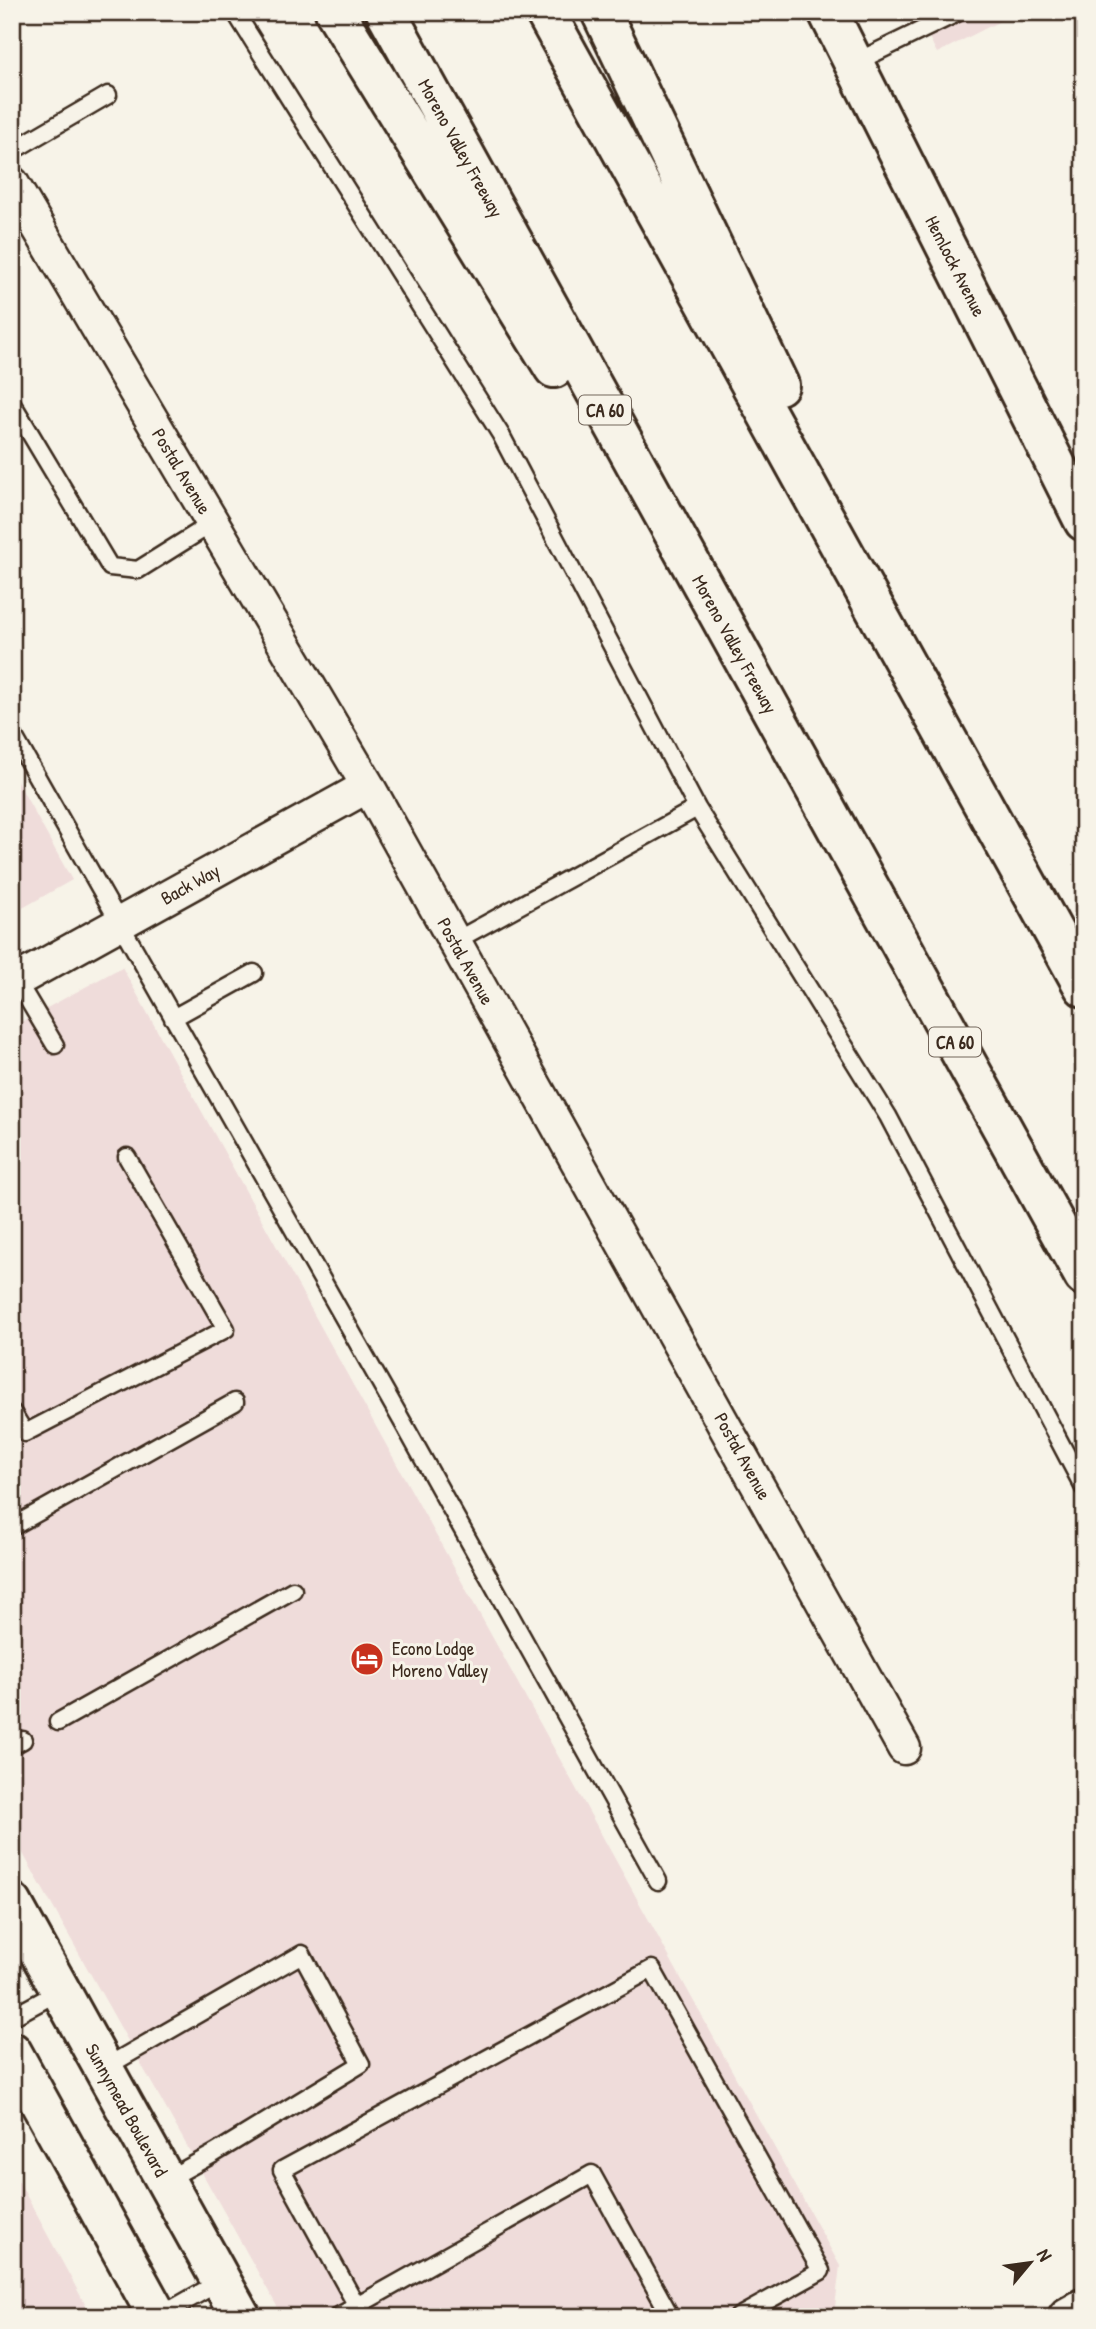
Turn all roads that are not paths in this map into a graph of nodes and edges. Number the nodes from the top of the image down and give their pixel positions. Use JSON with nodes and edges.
{"nodes":[{"id":1,"x":235,"y":12,"type":"edge"},
{"id":2,"x":335,"y":12,"type":"edge"},
{"id":3,"x":386,"y":12,"type":"edge"},
{"id":4,"x":545,"y":12,"type":"edge"},
{"id":5,"x":601,"y":12,"type":"edge"},
{"id":6,"x":828,"y":12,"type":"edge"},
{"id":7,"x":959,"y":12,"type":"edge"},
{"id":8,"x":854,"y":63,"type":"junction"},
{"id":9,"x":108,"y":95,"type":"dead end"},
{"id":10,"x":12,"y":151,"type":"edge"},
{"id":11,"x":12,"y":183,"type":"edge"},
{"id":12,"x":12,"y":403,"type":"edge"},
{"id":13,"x":1084,"y":521,"type":"edge"},
{"id":14,"x":213,"y":523,"type":"junction"},
{"id":15,"x":12,"y":733,"type":"edge"},
{"id":16,"x":948,"y":741,"type":"junction"},
{"id":17,"x":368,"y":786,"type":"junction"},
{"id":18,"x":697,"y":808,"type":"junction"},
{"id":19,"x":825,"y":808,"type":"junction"},
{"id":20,"x":119,"y":923,"type":"junction"},
{"id":21,"x":455,"y":941,"type":"junction"},
{"id":22,"x":254,"y":973,"type":"dead end"},
{"id":23,"x":14,"y":982,"type":"edge"},
{"id":24,"x":1084,"y":987,"type":"edge"},
{"id":25,"x":173,"y":1018,"type":"junction"},
{"id":26,"x":55,"y":1045,"type":"dead end"},
{"id":27,"x":127,"y":1157,"type":"dead end"},
{"id":28,"x":1084,"y":1276,"type":"edge"},
{"id":29,"x":235,"y":1402,"type":"dead end"},
{"id":30,"x":12,"y":1412,"type":"edge"},
{"id":31,"x":18,"y":1436,"type":"edge"},
{"id":32,"x":1084,"y":1488,"type":"edge"},
{"id":33,"x":12,"y":1527,"type":"edge"},
{"id":34,"x":293,"y":1590,"type":"dead end"},
{"id":35,"x":58,"y":1722,"type":"dead end"},
{"id":36,"x":904,"y":1748,"type":"dead end"},
{"id":37,"x":658,"y":1881,"type":"dead end"},
{"id":38,"x":12,"y":1903,"type":"edge"},
{"id":39,"x":60,"y":1991,"type":"junction"},
{"id":40,"x":12,"y":2017,"type":"edge"},
{"id":41,"x":12,"y":2052,"type":"edge"},
{"id":42,"x":104,"y":2068,"type":"junction"},
{"id":43,"x":166,"y":2180,"type":"junction"},
{"id":44,"x":221,"y":2281,"type":"junction"},
{"id":45,"x":1084,"y":2308,"type":"edge"},
{"id":46,"x":360,"y":2311,"type":"edge"},
{"id":47,"x":158,"y":2317,"type":"edge"},
{"id":48,"x":241,"y":2317,"type":"edge"},
{"id":49,"x":337,"y":2317,"type":"edge"},
{"id":50,"x":671,"y":2317,"type":"edge"},
{"id":51,"x":738,"y":2317,"type":"edge"},
{"id":52,"x":1068,"y":2317,"type":"edge"}],
"edges":[{"from":1,"to":18,"type":"lane"},
{"from":2,"to":19,"type":"main road"},
{"from":3,"to":19,"type":"main road","name":"Moreno Valley Freeway","number":"CA 60"},
{"from":4,"to":16,"type":"main road"},
{"from":5,"to":16,"type":"main road"},
{"from":6,"to":8,"type":"main road","name":"Hemlock Avenue"},
{"from":7,"to":8,"type":"lane"},
{"from":8,"to":13,"type":"main road","name":"Hemlock Avenue"},
{"from":9,"to":10,"type":"lane"},
{"from":11,"to":14,"type":"street","name":"Postal Avenue"},
{"from":12,"to":14,"type":"lane"},
{"from":14,"to":17,"type":"street","name":"Postal Avenue"},
{"from":15,"to":20,"type":"lane"},
{"from":16,"to":24,"type":"main road"},
{"from":17,"to":20,"type":"street","name":"Back Way"},
{"from":17,"to":21,"type":"street","name":"Postal Avenue"},
{"from":18,"to":21,"type":"lane"},
{"from":18,"to":32,"type":"lane"},
{"from":19,"to":28,"type":"main road","name":"Moreno Valley Freeway","number":"CA 60"},
{"from":20,"to":23,"type":"street","name":"Back Way"},
{"from":20,"to":25,"type":"lane"},
{"from":21,"to":36,"type":"street","name":"Postal Avenue"},
{"from":22,"to":25,"type":"lane"},
{"from":23,"to":26,"type":"lane"},
{"from":25,"to":37,"type":"lane"},
{"from":27,"to":31,"type":"lane"},
{"from":29,"to":33,"type":"lane"},
{"from":30,"to":31,"type":"lane"},
{"from":34,"to":35,"type":"lane"},
{"from":38,"to":39,"type":"main road","name":"Sunnymead Boulevard"},
{"from":39,"to":40,"type":"lane"},
{"from":39,"to":42,"type":"main road","name":"Sunnymead Boulevard"},
{"from":41,"to":47,"type":"main road"},
{"from":42,"to":43,"type":"main road","name":"Sunnymead Boulevard"},
{"from":42,"to":43,"type":"lane"},
{"from":43,"to":44,"type":"main road","name":"Sunnymead Boulevard"},
{"from":44,"to":47,"type":"lane"},
{"from":44,"to":48,"type":"main road","name":"Sunnymead Boulevard"},
{"from":45,"to":52,"type":"main road"},
{"from":46,"to":49,"type":"lane"},
{"from":46,"to":50,"type":"lane"},
{"from":46,"to":51,"type":"lane"}]}
